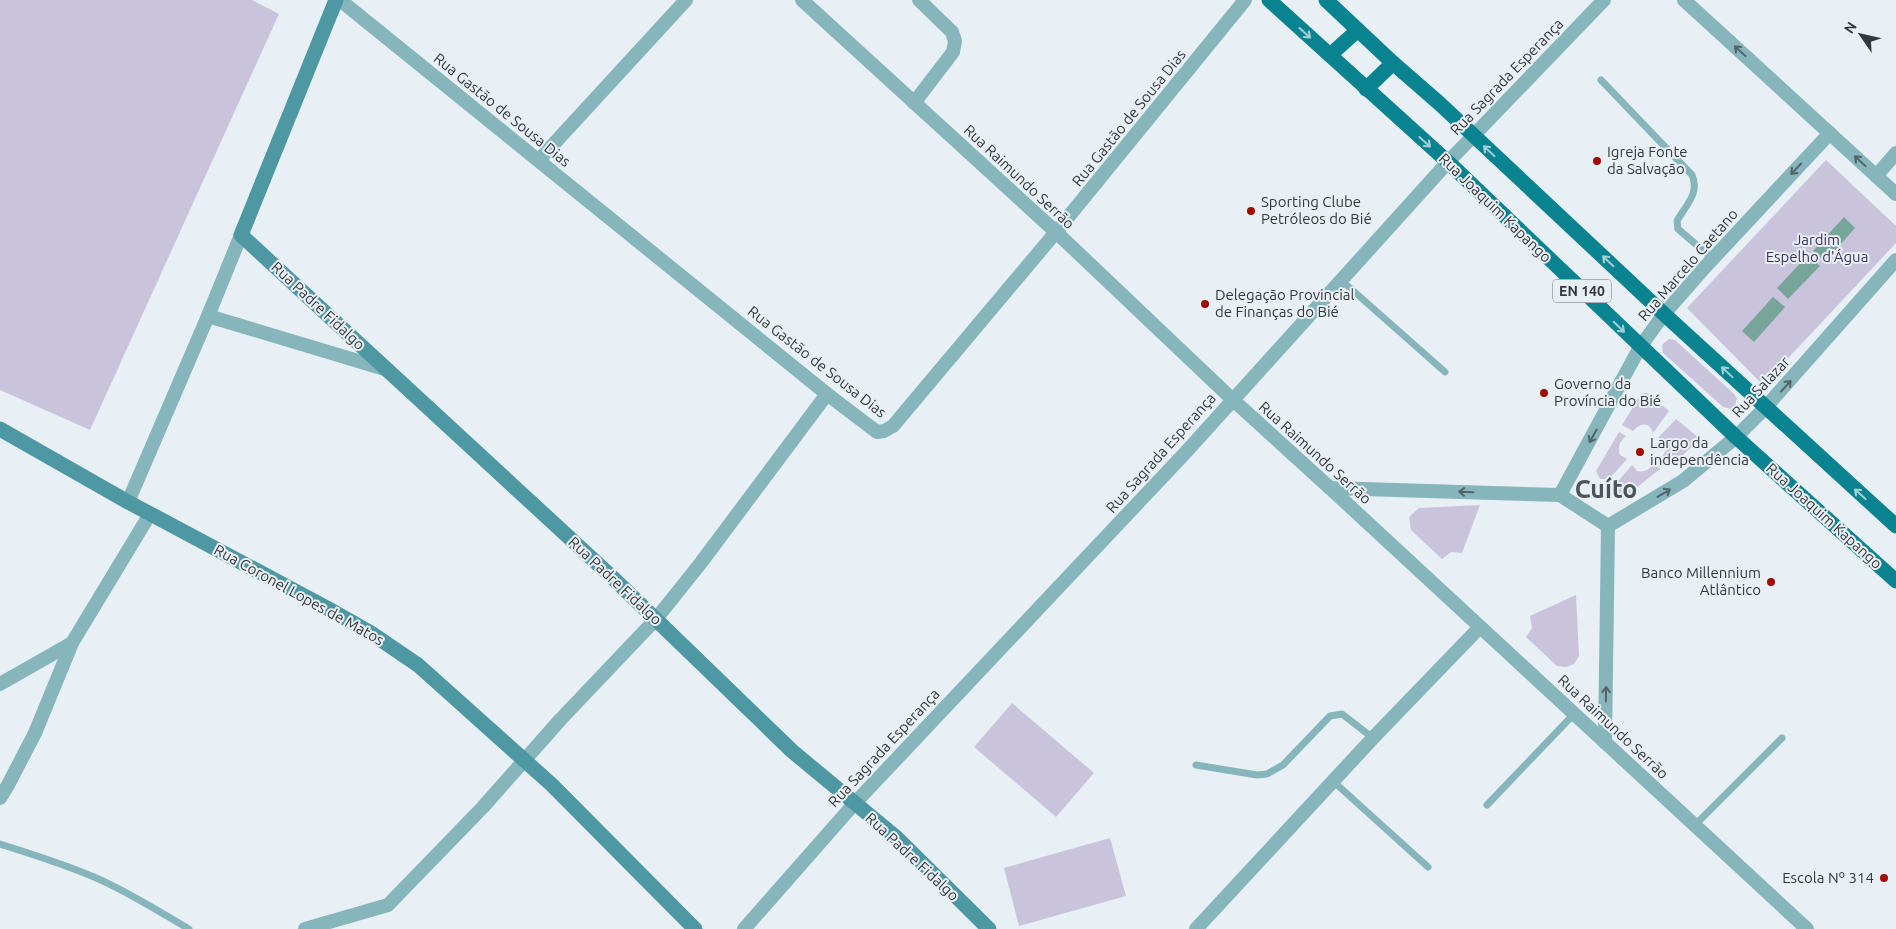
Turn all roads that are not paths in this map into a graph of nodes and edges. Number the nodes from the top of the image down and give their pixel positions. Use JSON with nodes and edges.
{"nodes":[{"id":1,"x":336,"y":0,"type":"edge"},
{"id":2,"x":340,"y":0,"type":"edge"},
{"id":3,"x":686,"y":0,"type":"edge"},
{"id":4,"x":802,"y":0,"type":"edge"},
{"id":5,"x":919,"y":0,"type":"edge"},
{"id":6,"x":1245,"y":0,"type":"edge"},
{"id":7,"x":1269,"y":0,"type":"edge"},
{"id":8,"x":1326,"y":0,"type":"edge"},
{"id":9,"x":1604,"y":0,"type":"edge"},
{"id":10,"x":1684,"y":0,"type":"edge"},
{"id":11,"x":1358,"y":30,"type":"junction"},
{"id":12,"x":1330,"y":56,"type":"junction"},
{"id":13,"x":1392,"y":63,"type":"junction"},
{"id":14,"x":1601,"y":80,"type":"dead end"},
{"id":15,"x":1366,"y":88,"type":"junction"},
{"id":16,"x":914,"y":103,"type":"junction"},
{"id":17,"x":1830,"y":134,"type":"junction"},
{"id":18,"x":1473,"y":136,"type":"junction"},
{"id":19,"x":1896,"y":153,"type":"edge"},
{"id":20,"x":539,"y":160,"type":"junction"},
{"id":21,"x":1448,"y":162,"type":"junction"},
{"id":22,"x":1876,"y":176,"type":"junction"},
{"id":23,"x":1896,"y":194,"type":"edge"},
{"id":24,"x":1056,"y":232,"type":"junction"},
{"id":25,"x":241,"y":235,"type":"junction"},
{"id":26,"x":1714,"y":259,"type":"junction"},
{"id":27,"x":1896,"y":260,"type":"edge"},
{"id":28,"x":1341,"y":280,"type":"junction"},
{"id":29,"x":1664,"y":314,"type":"junction"},
{"id":30,"x":208,"y":316,"type":"junction"},
{"id":31,"x":1640,"y":347,"type":"junction"},
{"id":32,"x":388,"y":370,"type":"junction"},
{"id":33,"x":1445,"y":372,"type":"dead end"},
{"id":34,"x":827,"y":394,"type":"junction"},
{"id":35,"x":1232,"y":400,"type":"junction"},
{"id":36,"x":1766,"y":408,"type":"junction"},
{"id":37,"x":0,"y":429,"type":"edge"},
{"id":38,"x":1736,"y":437,"type":"junction"},
{"id":39,"x":1330,"y":488,"type":"junction"},
{"id":40,"x":1560,"y":495,"type":"junction"},
{"id":41,"x":128,"y":502,"type":"junction"},
{"id":42,"x":150,"y":514,"type":"junction"},
{"id":43,"x":1608,"y":526,"type":"junction"},
{"id":44,"x":1896,"y":526,"type":"edge"},
{"id":45,"x":1896,"y":581,"type":"edge"},
{"id":46,"x":656,"y":619,"type":"junction"},
{"id":47,"x":1480,"y":626,"type":"junction"},
{"id":48,"x":72,"y":643,"type":"junction"},
{"id":49,"x":0,"y":684,"type":"edge"},
{"id":50,"x":1574,"y":714,"type":"junction"},
{"id":51,"x":1373,"y":738,"type":"junction"},
{"id":52,"x":1782,"y":738,"type":"dead end"},
{"id":53,"x":1605,"y":742,"type":"junction"},
{"id":54,"x":524,"y":761,"type":"junction"},
{"id":55,"x":1196,"y":765,"type":"dead end"},
{"id":56,"x":1334,"y":782,"type":"junction"},
{"id":57,"x":0,"y":798,"type":"edge"},
{"id":58,"x":854,"y":804,"type":"junction"},
{"id":59,"x":1487,"y":805,"type":"dead end"},
{"id":60,"x":1694,"y":825,"type":"junction"},
{"id":61,"x":0,"y":844,"type":"edge"},
{"id":62,"x":1428,"y":867,"type":"dead end"},
{"id":63,"x":189,"y":929,"type":"edge"},
{"id":64,"x":305,"y":929,"type":"edge"},
{"id":65,"x":696,"y":929,"type":"edge"},
{"id":66,"x":744,"y":929,"type":"edge"},
{"id":67,"x":988,"y":929,"type":"edge"},
{"id":68,"x":1196,"y":929,"type":"edge"},
{"id":69,"x":1807,"y":929,"type":"edge"}],
"edges":[{"from":1,"to":25,"type":"street"},
{"from":2,"to":20,"type":"street","name":"Rua Gastão de Sousa Dias"},
{"from":3,"to":20,"type":"street"},
{"from":4,"to":16,"type":"street","name":"Rua Raimundo Serrão"},
{"from":5,"to":16,"type":"street"},
{"from":6,"to":24,"type":"street","name":"Rua Gastão de Sousa Dias"},
{"from":7,"to":12,"type":"main road","name":"Rua Joaquim Kapango","number":"EN 140","one_way":true},
{"from":8,"to":11,"type":"main road","number":"EN 140"},
{"from":9,"to":18,"type":"street","name":"Rua Sagrada Esperança"},
{"from":17,"to":10,"type":"street","one_way":true},
{"from":11,"to":12,"type":"main road"},
{"from":11,"to":13,"type":"main road","number":"EN 140"},
{"from":12,"to":15,"type":"main road","name":"Rua Joaquim Kapango","number":"EN 140"},
{"from":13,"to":15,"type":"main road"},
{"from":13,"to":18,"type":"main road","number":"EN 140"},
{"from":14,"to":26,"type":"lane"},
{"from":15,"to":21,"type":"main road","name":"Rua Joaquim Kapango","number":"EN 140","one_way":true},
{"from":16,"to":24,"type":"street","name":"Rua Raimundo Serrão"},
{"from":22,"to":17,"type":"street","one_way":true},
{"from":17,"to":26,"type":"street","name":"Rua Marcelo Caetano","one_way":true},
{"from":18,"to":21,"type":"street","name":"Rua Sagrada Esperança"},
{"from":29,"to":18,"type":"main road","number":"EN 140","one_way":true},
{"from":19,"to":22,"type":"street"},
{"from":20,"to":34,"type":"street","name":"Rua Gastão de Sousa Dias"},
{"from":21,"to":28,"type":"street","name":"Rua Sagrada Esperança"},
{"from":21,"to":31,"type":"main road","name":"Rua Joaquim Kapango","number":"EN 140","one_way":true},
{"from":22,"to":23,"type":"street"},
{"from":24,"to":34,"type":"street","name":"Rua Gastão de Sousa Dias"},
{"from":24,"to":35,"type":"street","name":"Rua Raimundo Serrão"},
{"from":25,"to":30,"type":"street"},
{"from":25,"to":32,"type":"street","name":"Rua Padre Fidalgo"},
{"from":26,"to":29,"type":"street","name":"Rua Marcelo Caetano"},
{"from":36,"to":27,"type":"street","name":"Rua Salazar","one_way":true},
{"from":28,"to":33,"type":"lane"},
{"from":28,"to":35,"type":"street","name":"Rua Sagrada Esperança"},
{"from":29,"to":31,"type":"street","name":"Rua Marcelo Caetano"},
{"from":36,"to":29,"type":"main road","number":"EN 140","one_way":true},
{"from":30,"to":32,"type":"street"},
{"from":30,"to":41,"type":"street"},
{"from":31,"to":38,"type":"main road","name":"Rua Joaquim Kapango","number":"EN 140"},
{"from":31,"to":40,"type":"street","name":"Rua Marcelo Caetano","one_way":true},
{"from":32,"to":46,"type":"street","name":"Rua Padre Fidalgo"},
{"from":34,"to":46,"type":"street"},
{"from":35,"to":39,"type":"street","name":"Rua Raimundo Serrão"},
{"from":35,"to":58,"type":"street","name":"Rua Sagrada Esperança"},
{"from":36,"to":38,"type":"street","name":"Rua Salazar"},
{"from":44,"to":36,"type":"main road","number":"EN 140","one_way":true},
{"from":37,"to":41,"type":"street","name":"Rua Coronel Lopes de Matos"},
{"from":43,"to":38,"type":"street","name":"Rua Salazar","one_way":true},
{"from":38,"to":45,"type":"main road","name":"Rua Joaquim Kapango","number":"EN 140"},
{"from":40,"to":39,"type":"street","one_way":true},
{"from":39,"to":47,"type":"street","name":"Rua Raimundo Serrão"},
{"from":40,"to":43,"type":"street"},
{"from":41,"to":42,"type":"street","name":"Rua Coronel Lopes de Matos"},
{"from":42,"to":48,"type":"street"},
{"from":42,"to":54,"type":"street","name":"Rua Coronel Lopes de Matos"},
{"from":53,"to":43,"type":"street","one_way":true},
{"from":46,"to":54,"type":"street"},
{"from":46,"to":58,"type":"street","name":"Rua Padre Fidalgo"},
{"from":47,"to":50,"type":"street","name":"Rua Raimundo Serrão"},
{"from":47,"to":51,"type":"street"},
{"from":48,"to":49,"type":"street"},
{"from":48,"to":57,"type":"street"},
{"from":50,"to":53,"type":"street","name":"Rua Raimundo Serrão"},
{"from":50,"to":59,"type":"lane"},
{"from":51,"to":55,"type":"lane"},
{"from":51,"to":56,"type":"street"},
{"from":52,"to":60,"type":"lane"},
{"from":53,"to":60,"type":"street","name":"Rua Raimundo Serrão"},
{"from":54,"to":64,"type":"street"},
{"from":54,"to":65,"type":"street","name":"Rua Coronel Lopes de Matos"},
{"from":56,"to":62,"type":"lane"},
{"from":56,"to":68,"type":"street"},
{"from":58,"to":66,"type":"street","name":"Rua Sagrada Esperança"},
{"from":58,"to":67,"type":"street","name":"Rua Padre Fidalgo"},
{"from":60,"to":69,"type":"street","name":"Rua Raimundo Serrão"},
{"from":61,"to":63,"type":"lane"}]}
